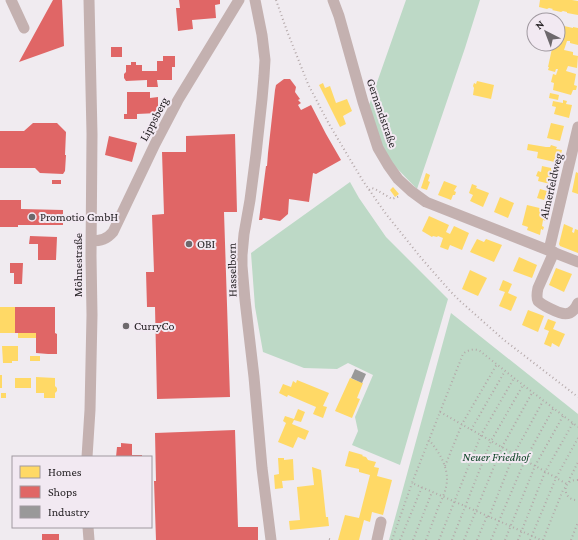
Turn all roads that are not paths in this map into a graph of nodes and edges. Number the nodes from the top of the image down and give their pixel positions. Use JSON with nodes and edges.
{"nodes":[{"id":1,"x":11,"y":0,"type":"edge"},
{"id":2,"x":89,"y":0,"type":"edge"},
{"id":3,"x":239,"y":0,"type":"edge"},
{"id":4,"x":255,"y":0,"type":"edge"},
{"id":5,"x":333,"y":0,"type":"edge"},
{"id":6,"x":24,"y":28,"type":"dead end"},
{"id":7,"x":578,"y":127,"type":"edge"},
{"id":8,"x":91,"y":241,"type":"junction"},
{"id":9,"x":551,"y":251,"type":"junction"},
{"id":10,"x":578,"y":262,"type":"edge"},
{"id":11,"x":578,"y":303,"type":"edge"},
{"id":12,"x":87,"y":456,"type":"edge"},
{"id":13,"x":382,"y":522,"type":"dead end"},
{"id":14,"x":88,"y":528,"type":"edge"},
{"id":15,"x":89,"y":540,"type":"edge"},
{"id":16,"x":271,"y":540,"type":"edge"},
{"id":17,"x":377,"y":540,"type":"edge"}],
"edges":[{"from":1,"to":6,"type":"street"},
{"from":2,"to":8,"type":"street","name":"Möhnestraße"},
{"from":3,"to":8,"type":"street","name":"Lippsberg"},
{"from":4,"to":16,"type":"street","name":"Hasselborn"},
{"from":5,"to":9,"type":"street","name":"Gernandstraße"},
{"from":7,"to":9,"type":"street","name":"Almerfeldweg"},
{"from":8,"to":12,"type":"street","name":"Möhnestraße"},
{"from":9,"to":10,"type":"street","name":"Gernandstraße"},
{"from":9,"to":11,"type":"street"},
{"from":13,"to":17,"type":"street"},
{"from":14,"to":15,"type":"street"}]}
